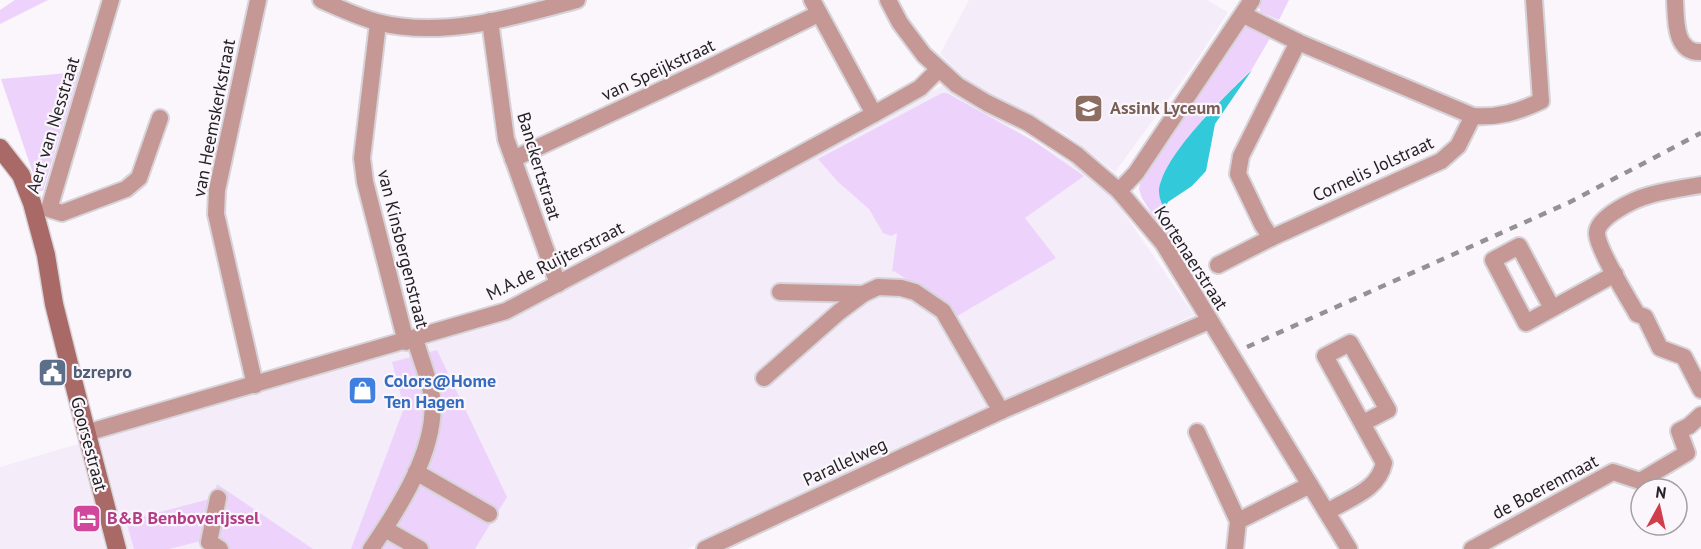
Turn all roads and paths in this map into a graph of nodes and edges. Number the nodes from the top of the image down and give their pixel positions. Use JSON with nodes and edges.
{"nodes":[{"id":1,"x":111,"y":0,"type":"edge"},
{"id":2,"x":258,"y":0,"type":"edge"},
{"id":3,"x":321,"y":0,"type":"edge"},
{"id":4,"x":577,"y":0,"type":"edge"},
{"id":5,"x":888,"y":0,"type":"edge"},
{"id":6,"x":1534,"y":0,"type":"edge"},
{"id":7,"x":1675,"y":0,"type":"edge"},
{"id":8,"x":1245,"y":6,"type":"edge"},
{"id":9,"x":815,"y":7,"type":"edge"},
{"id":10,"x":490,"y":21,"type":"junction"},
{"id":11,"x":378,"y":23,"type":"junction"},
{"id":12,"x":1298,"y":42,"type":"junction"},
{"id":13,"x":1701,"y":52,"type":"edge"},
{"id":14,"x":939,"y":69,"type":"junction"},
{"id":15,"x":874,"y":114,"type":"junction"},
{"id":16,"x":1473,"y":116,"type":"junction"},
{"id":17,"x":160,"y":118,"type":"dead end"},
{"id":18,"x":3,"y":152,"type":"edge"},
{"id":19,"x":513,"y":159,"type":"junction"},
{"id":20,"x":1701,"y":185,"type":"edge"},
{"id":21,"x":1119,"y":191,"type":"junction"},
{"id":22,"x":1271,"y":238,"type":"junction"},
{"id":23,"x":1218,"y":266,"type":"dead end"},
{"id":24,"x":1615,"y":274,"type":"junction"},
{"id":25,"x":558,"y":284,"type":"junction"},
{"id":26,"x":780,"y":292,"type":"dead end"},
{"id":27,"x":863,"y":294,"type":"junction"},
{"id":28,"x":1552,"y":308,"type":"dead end"},
{"id":29,"x":1209,"y":321,"type":"junction"},
{"id":30,"x":410,"y":340,"type":"junction"},
{"id":31,"x":764,"y":378,"type":"dead end"},
{"id":32,"x":255,"y":385,"type":"junction"},
{"id":33,"x":1701,"y":388,"type":"edge"},
{"id":34,"x":1001,"y":411,"type":"junction"},
{"id":35,"x":1701,"y":415,"type":"edge"},
{"id":36,"x":1363,"y":423,"type":"junction"},
{"id":37,"x":1197,"y":432,"type":"dead end"},
{"id":38,"x":86,"y":433,"type":"junction"},
{"id":39,"x":416,"y":472,"type":"junction"},
{"id":40,"x":1310,"y":485,"type":"junction"},
{"id":41,"x":218,"y":498,"type":"dead end"},
{"id":42,"x":1327,"y":513,"type":"junction"},
{"id":43,"x":489,"y":514,"type":"dead end"},
{"id":44,"x":1238,"y":520,"type":"junction"},
{"id":45,"x":385,"y":529,"type":"junction"},
{"id":46,"x":117,"y":549,"type":"edge"},
{"id":47,"x":220,"y":549,"type":"edge"},
{"id":48,"x":371,"y":549,"type":"edge"},
{"id":49,"x":420,"y":549,"type":"edge"},
{"id":50,"x":705,"y":549,"type":"edge"},
{"id":51,"x":1235,"y":549,"type":"edge"},
{"id":52,"x":1349,"y":549,"type":"edge"},
{"id":53,"x":1473,"y":549,"type":"edge"}],
"edges":[{"from":1,"to":17,"type":"street","name":"Aert van Nesstraat"},
{"from":2,"to":32,"type":"street","name":"van Heemskerkstraat"},
{"from":3,"to":11,"type":"street"},
{"from":4,"to":10,"type":"street"},
{"from":5,"to":14,"type":"street","name":"Kortenaerstraat"},
{"from":6,"to":16,"type":"street"},
{"from":7,"to":13,"type":"street"},
{"from":8,"to":12,"type":"street"},
{"from":8,"to":21,"type":"street"},
{"from":9,"to":15,"type":"street","name":"van Speijkstraat"},
{"from":9,"to":19,"type":"street","name":"van Speijkstraat"},
{"from":10,"to":11,"type":"street"},
{"from":10,"to":19,"type":"street","name":"Banckertstraat"},
{"from":11,"to":30,"type":"street","name":"van Kinsbergenstraat"},
{"from":12,"to":16,"type":"street"},
{"from":12,"to":22,"type":"street"},
{"from":14,"to":15,"type":"street","name":"M.A.de Ruijterstraat"},
{"from":14,"to":21,"type":"street","name":"Kortenaerstraat"},
{"from":15,"to":25,"type":"street","name":"M.A.de Ruijterstraat"},
{"from":16,"to":22,"type":"street","name":"Cornelis Jolstraat"},
{"from":18,"to":38,"type":"street","name":"Goorsestraat"},
{"from":19,"to":25,"type":"street","name":"Banckertstraat"},
{"from":20,"to":24,"type":"street"},
{"from":21,"to":29,"type":"street","name":"Kortenaerstraat"},
{"from":22,"to":23,"type":"street","name":"Cornelis Jolstraat"},
{"from":24,"to":28,"type":"street"},
{"from":24,"to":33,"type":"street"},
{"from":25,"to":30,"type":"street","name":"M.A.de Ruijterstraat"},
{"from":26,"to":27,"type":"street"},
{"from":27,"to":31,"type":"street"},
{"from":27,"to":34,"type":"street"},
{"from":29,"to":34,"type":"street","name":"Parallelweg"},
{"from":29,"to":40,"type":"street","name":"Kortenaerstraat"},
{"from":30,"to":32,"type":"street","name":"M.A.de Ruijterstraat"},
{"from":30,"to":39,"type":"street","name":"van Kinsbergenstraat"},
{"from":32,"to":38,"type":"street","name":"M.A.de Ruijterstraat"},
{"from":34,"to":50,"type":"street","name":"Parallelweg"},
{"from":35,"to":53,"type":"street","name":"de Boerenmaat"},
{"from":36,"to":36,"type":"street"},
{"from":36,"to":42,"type":"street"},
{"from":37,"to":44,"type":"street"},
{"from":38,"to":46,"type":"street","name":"Goorsestraat"},
{"from":39,"to":43,"type":"street"},
{"from":39,"to":45,"type":"street","name":"van Kinsbergenstraat"},
{"from":40,"to":42,"type":"street","name":"Kortenaerstraat"},
{"from":40,"to":44,"type":"street"},
{"from":41,"to":47,"type":"street"},
{"from":42,"to":52,"type":"street","name":"Kortenaerstraat"},
{"from":44,"to":51,"type":"street"},
{"from":45,"to":48,"type":"street","name":"van Kinsbergenstraat"},
{"from":45,"to":49,"type":"street"}]}
